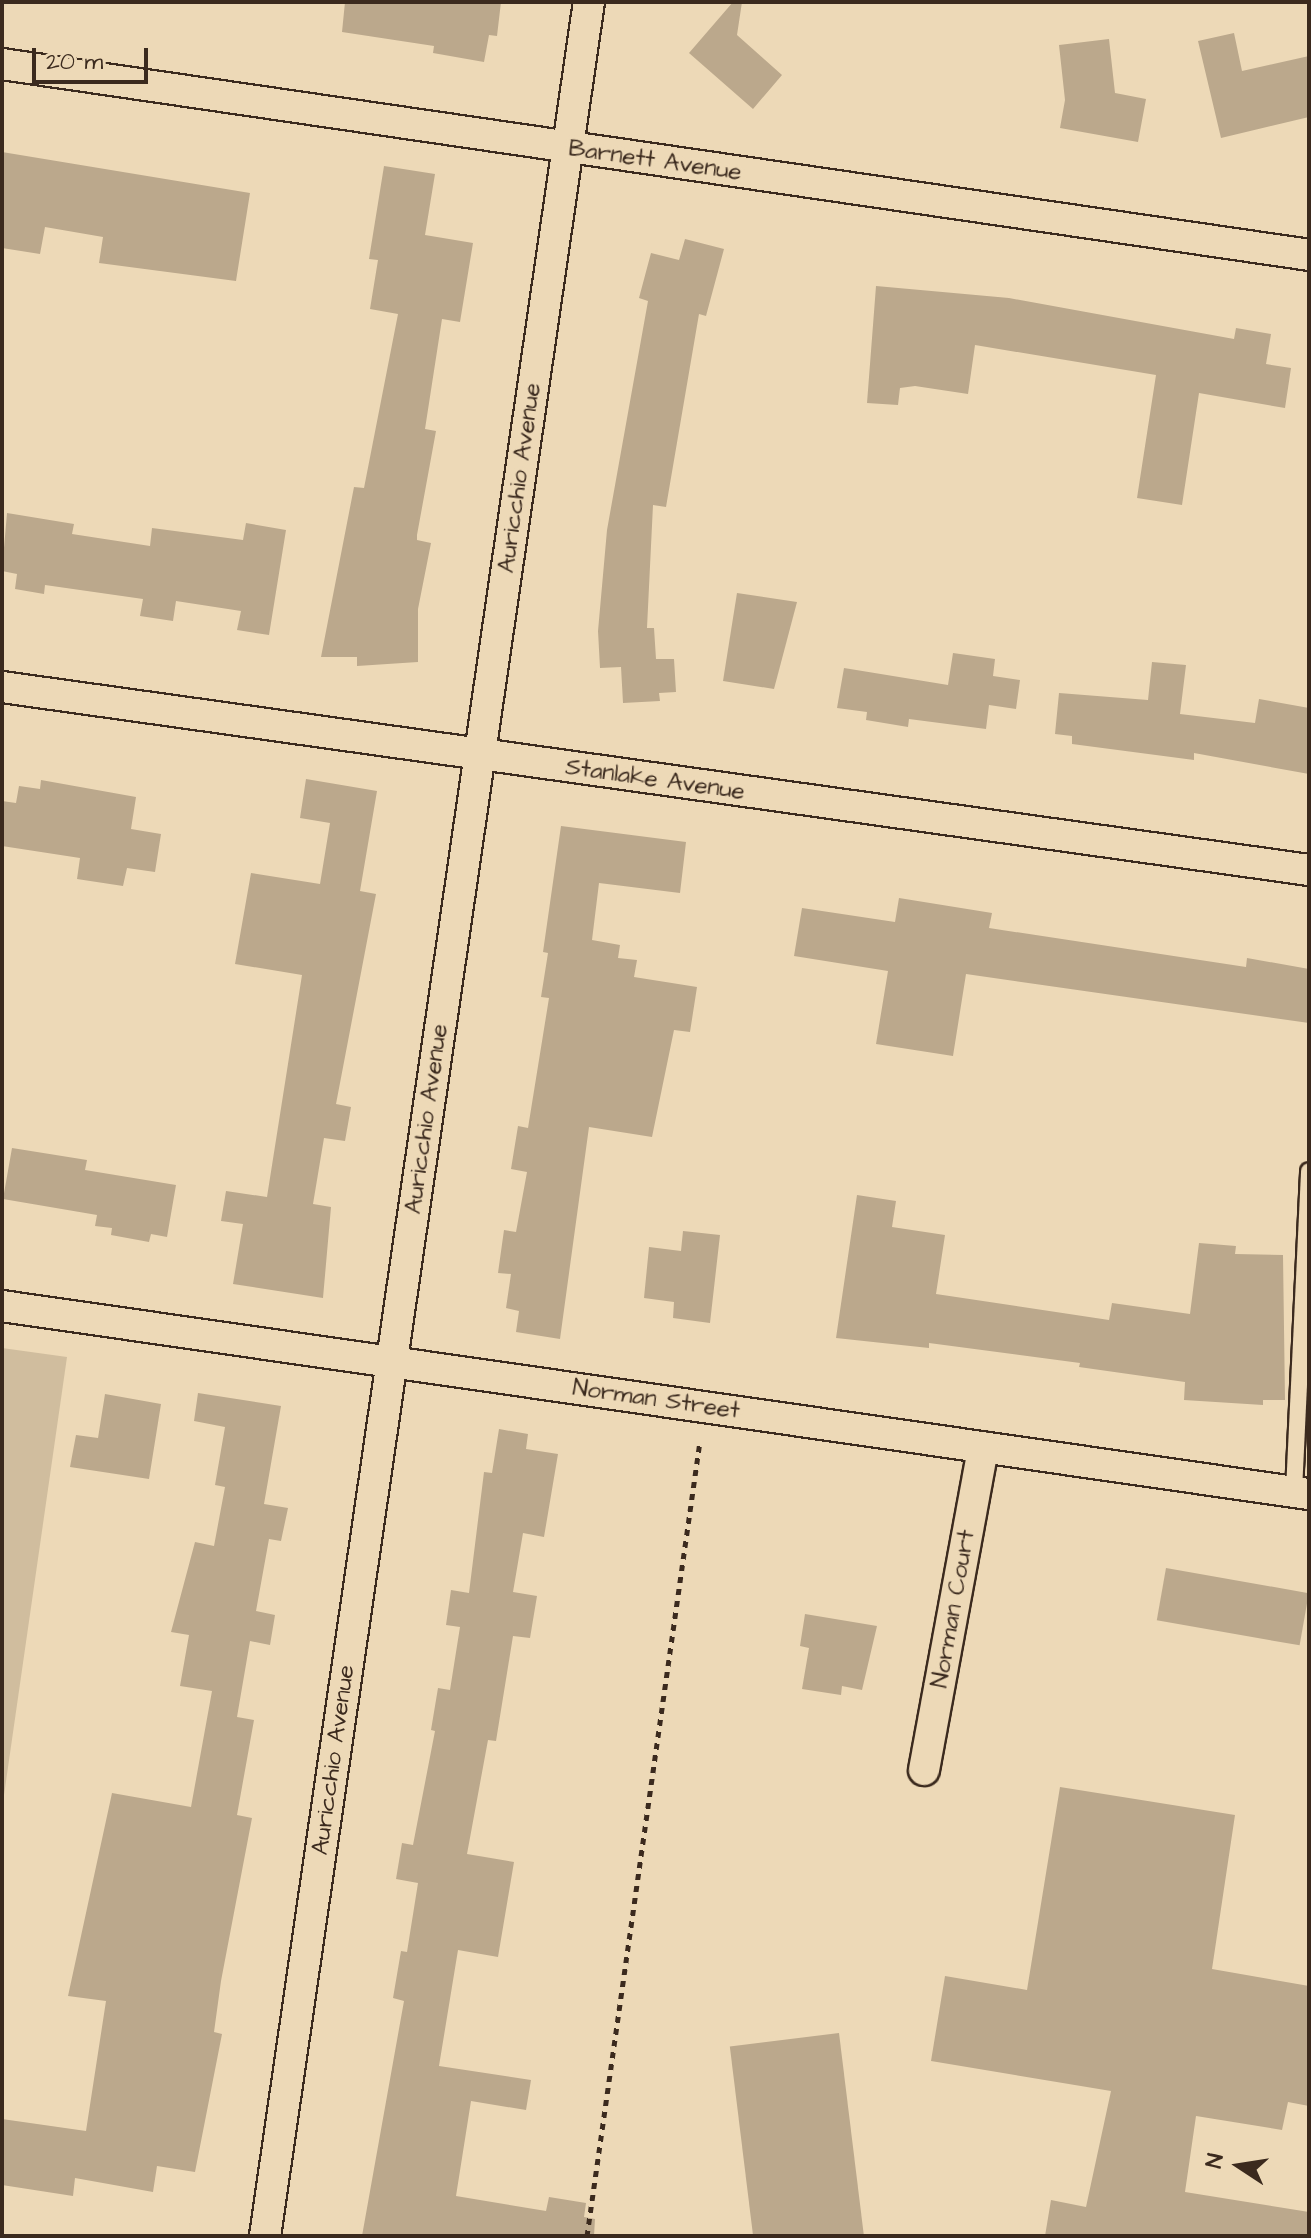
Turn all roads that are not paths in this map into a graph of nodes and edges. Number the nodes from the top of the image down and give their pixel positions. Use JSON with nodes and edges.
{"nodes":[{"id":1,"x":589,"y":2,"type":"edge"},
{"id":2,"x":2,"y":64,"type":"edge"},
{"id":3,"x":567,"y":149,"type":"junction"},
{"id":4,"x":1309,"y":255,"type":"edge"},
{"id":5,"x":2,"y":687,"type":"edge"},
{"id":6,"x":479,"y":756,"type":"junction"},
{"id":7,"x":1309,"y":870,"type":"edge"},
{"id":8,"x":1309,"y":1171,"type":"edge"},
{"id":9,"x":2,"y":1306,"type":"edge"},
{"id":10,"x":391,"y":1361,"type":"junction"},
{"id":11,"x":983,"y":1447,"type":"junction"},
{"id":12,"x":1301,"y":1493,"type":"edge"},
{"id":13,"x":924,"y":1770,"type":"dead end"},
{"id":14,"x":265,"y":2236,"type":"edge"}],
"edges":[{"from":1,"to":3,"type":"street","name":"Auricchio Avenue"},
{"from":2,"to":3,"type":"street","name":"Barnett Avenue"},
{"from":3,"to":4,"type":"street","name":"Barnett Avenue"},
{"from":3,"to":6,"type":"street","name":"Auricchio Avenue"},
{"from":5,"to":6,"type":"street","name":"Stanlake Avenue"},
{"from":6,"to":7,"type":"street","name":"Stanlake Avenue"},
{"from":6,"to":10,"type":"street","name":"Auricchio Avenue"},
{"from":8,"to":12,"type":"lane"},
{"from":9,"to":10,"type":"street","name":"Norman Street"},
{"from":10,"to":11,"type":"street","name":"Norman Street"},
{"from":10,"to":14,"type":"street","name":"Auricchio Avenue"},
{"from":11,"to":12,"type":"street","name":"Norman Street"},
{"from":11,"to":13,"type":"street","name":"Norman Court"}]}
